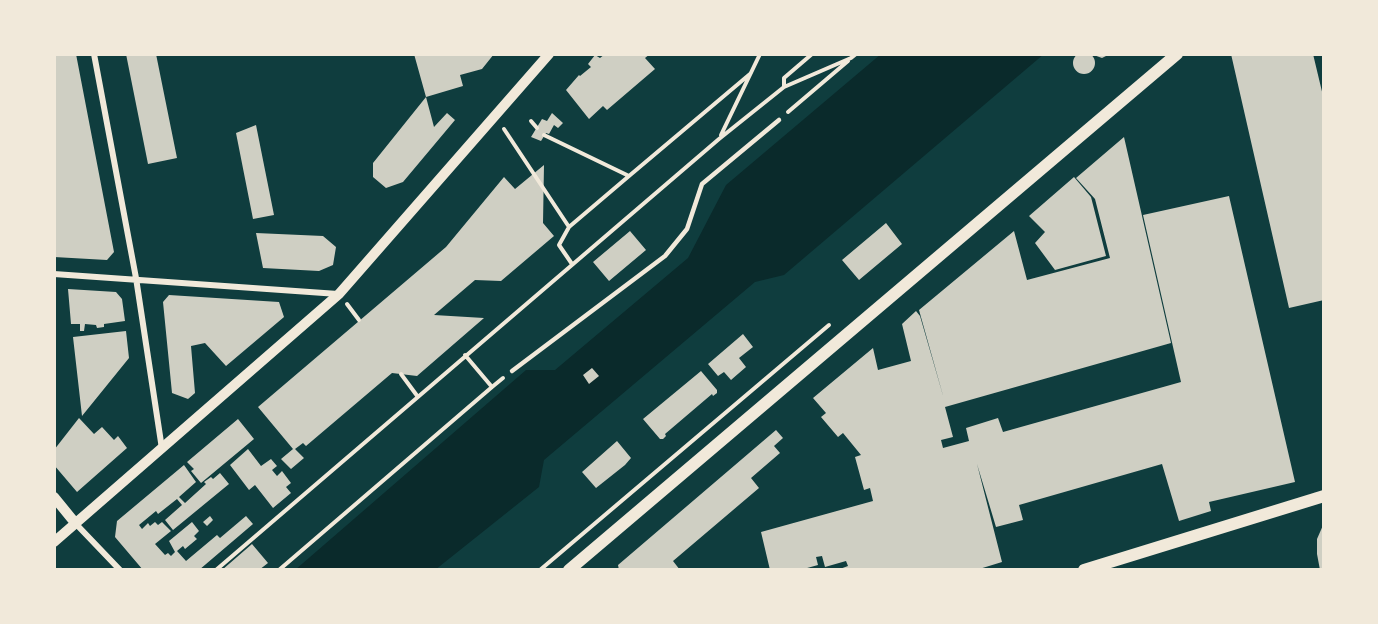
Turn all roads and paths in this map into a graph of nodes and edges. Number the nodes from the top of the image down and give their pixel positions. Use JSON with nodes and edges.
{"nodes":[{"id":1,"x":94,"y":54,"type":"edge"},
{"id":2,"x":549,"y":54,"type":"edge"},
{"id":3,"x":759,"y":54,"type":"edge"},
{"id":4,"x":812,"y":54,"type":"edge"},
{"id":5,"x":856,"y":54,"type":"edge"},
{"id":6,"x":1177,"y":54,"type":"edge"},
{"id":7,"x":850,"y":56,"type":"edge"},
{"id":8,"x":750,"y":74,"type":"junction"},
{"id":9,"x":784,"y":87,"type":"junction"},
{"id":10,"x":495,"y":116,"type":"junction"},
{"id":11,"x":779,"y":120,"type":"joint"},
{"id":12,"x":531,"y":121,"type":"dead end"},
{"id":13,"x":537,"y":128,"type":"dead end"},
{"id":14,"x":544,"y":135,"type":"dead end"},
{"id":15,"x":719,"y":139,"type":"junction"},
{"id":16,"x":629,"y":176,"type":"junction"},
{"id":17,"x":569,"y":227,"type":"junction"},
{"id":18,"x":572,"y":264,"type":"junction"},
{"id":19,"x":54,"y":274,"type":"edge"},
{"id":20,"x":136,"y":278,"type":"junction"},
{"id":21,"x":339,"y":294,"type":"junction"},
{"id":22,"x":465,"y":355,"type":"junction"},
{"id":23,"x":512,"y":371,"type":"joint"},
{"id":24,"x":401,"y":374,"type":"dead end"},
{"id":25,"x":492,"y":387,"type":"junction"},
{"id":26,"x":418,"y":397,"type":"junction"},
{"id":27,"x":162,"y":449,"type":"junction"},
{"id":28,"x":1324,"y":496,"type":"edge"},
{"id":29,"x":54,"y":497,"type":"edge"},
{"id":30,"x":76,"y":524,"type":"junction"},
{"id":31,"x":54,"y":542,"type":"edge"},
{"id":32,"x":120,"y":570,"type":"edge"},
{"id":33,"x":216,"y":570,"type":"edge"},
{"id":34,"x":279,"y":570,"type":"edge"},
{"id":35,"x":569,"y":570,"type":"edge"},
{"id":36,"x":1084,"y":570,"type":"edge"}],
"edges":[{"from":1,"to":20,"type":"street"},
{"from":2,"to":10,"type":"street"},
{"from":3,"to":8,"type":"path"},
{"from":4,"to":9,"type":"path"},
{"from":5,"to":7,"type":"path"},
{"from":6,"to":35,"type":"main road"},
{"from":7,"to":9,"type":"path"},
{"from":7,"to":11,"type":"path"},
{"from":8,"to":15,"type":"path"},
{"from":8,"to":16,"type":"path"},
{"from":9,"to":15,"type":"path"},
{"from":10,"to":17,"type":"path"},
{"from":10,"to":21,"type":"street"},
{"from":11,"to":23,"type":"lane"},
{"from":12,"to":13,"type":"path"},
{"from":14,"to":16,"type":"path"},
{"from":15,"to":18,"type":"path"},
{"from":16,"to":17,"type":"path"},
{"from":17,"to":18,"type":"path"},
{"from":18,"to":22,"type":"path"},
{"from":19,"to":20,"type":"street"},
{"from":20,"to":21,"type":"street"},
{"from":20,"to":27,"type":"street"},
{"from":21,"to":27,"type":"street"},
{"from":22,"to":25,"type":"path"},
{"from":22,"to":26,"type":"path"},
{"from":23,"to":25,"type":"path"},
{"from":24,"to":26,"type":"path"},
{"from":25,"to":34,"type":"path"},
{"from":26,"to":33,"type":"path"},
{"from":27,"to":30,"type":"street"},
{"from":28,"to":36,"type":"main road"},
{"from":29,"to":30,"type":"street"},
{"from":30,"to":31,"type":"street"},
{"from":30,"to":32,"type":"street"}]}
